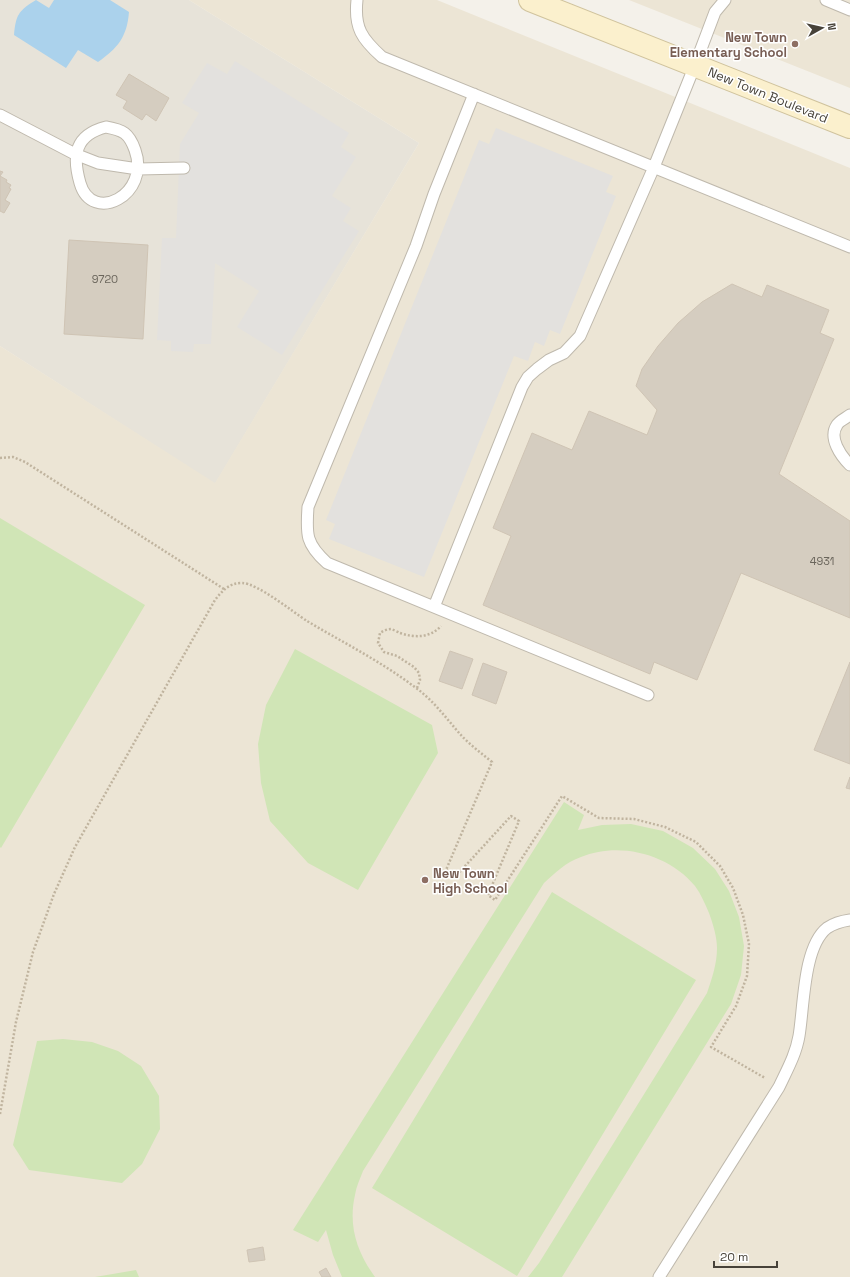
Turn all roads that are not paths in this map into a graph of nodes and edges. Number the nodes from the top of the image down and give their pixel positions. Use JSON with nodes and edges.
{"nodes":[{"id":1,"x":357,"y":0,"type":"edge"},
{"id":2,"x":530,"y":0,"type":"edge"},
{"id":3,"x":725,"y":0,"type":"edge"},
{"id":4,"x":826,"y":0,"type":"edge"},
{"id":5,"x":850,"y":10,"type":"edge"},
{"id":6,"x":696,"y":65,"type":"junction"},
{"id":7,"x":474,"y":94,"type":"junction"},
{"id":8,"x":0,"y":115,"type":"edge"},
{"id":9,"x":850,"y":128,"type":"edge"},
{"id":10,"x":76,"y":154,"type":"junction"},
{"id":11,"x":654,"y":167,"type":"junction"},
{"id":12,"x":184,"y":168,"type":"dead end"},
{"id":13,"x":138,"y":170,"type":"junction"},
{"id":14,"x":850,"y":246,"type":"edge"},
{"id":15,"x":850,"y":415,"type":"edge"},
{"id":16,"x":850,"y":465,"type":"edge"},
{"id":17,"x":434,"y":607,"type":"junction"},
{"id":18,"x":648,"y":695,"type":"dead end"},
{"id":19,"x":850,"y":920,"type":"edge"},
{"id":20,"x":659,"y":1277,"type":"edge"}],
"edges":[{"from":1,"to":7,"type":"lane"},
{"from":2,"to":6,"type":"street","name":"New Town Boulevard"},
{"from":3,"to":6,"type":"lane"},
{"from":4,"to":5,"type":"lane"},
{"from":6,"to":9,"type":"street","name":"New Town Boulevard"},
{"from":6,"to":11,"type":"lane"},
{"from":7,"to":11,"type":"lane"},
{"from":7,"to":17,"type":"lane"},
{"from":8,"to":10,"type":"lane"},
{"from":10,"to":13,"type":"lane"},
{"from":10,"to":13,"type":"lane"},
{"from":10,"to":13,"type":"lane"},
{"from":11,"to":14,"type":"lane"},
{"from":11,"to":17,"type":"lane"},
{"from":12,"to":13,"type":"lane"},
{"from":15,"to":16,"type":"lane"},
{"from":17,"to":18,"type":"lane"},
{"from":19,"to":20,"type":"lane"}]}
